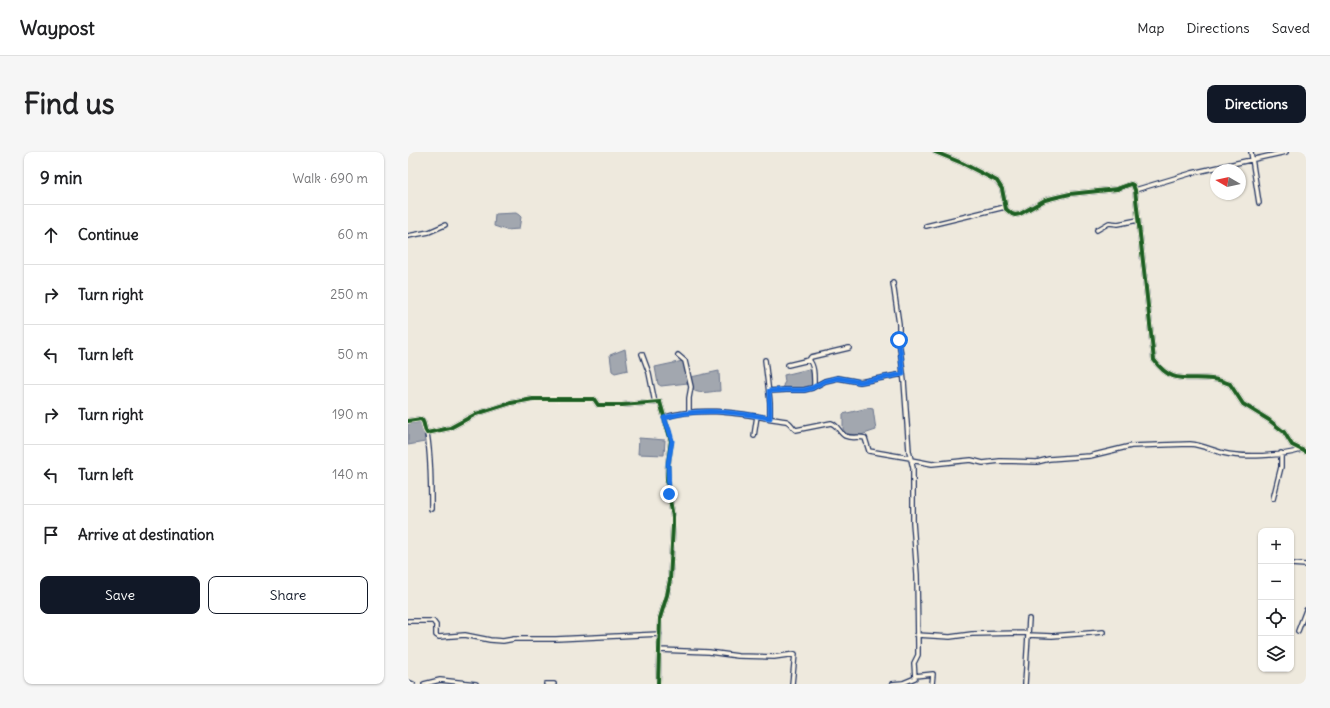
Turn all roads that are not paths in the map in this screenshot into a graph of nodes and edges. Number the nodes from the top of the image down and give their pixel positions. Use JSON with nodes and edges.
{"nodes":[{"id":1,"x":935,"y":152,"type":"edge"},
{"id":2,"x":1251,"y":152,"type":"edge"},
{"id":3,"x":1286,"y":152,"type":"edge"},
{"id":4,"x":1253,"y":160,"type":"junction"},
{"id":5,"x":1135,"y":190,"type":"junction"},
{"id":6,"x":1259,"y":203,"type":"dead end"},
{"id":7,"x":1005,"y":207,"type":"junction"},
{"id":8,"x":1138,"y":220,"type":"junction"},
{"id":9,"x":445,"y":224,"type":"dead end"},
{"id":10,"x":926,"y":226,"type":"dead end"},
{"id":11,"x":1097,"y":230,"type":"dead end"},
{"id":12,"x":408,"y":236,"type":"edge"},
{"id":13,"x":894,"y":283,"type":"dead end"},
{"id":14,"x":849,"y":348,"type":"dead end"},
{"id":15,"x":642,"y":354,"type":"dead end"},
{"id":16,"x":678,"y":355,"type":"dead end"},
{"id":17,"x":765,"y":360,"type":"dead end"},
{"id":18,"x":809,"y":360,"type":"junction"},
{"id":19,"x":788,"y":365,"type":"dead end"},
{"id":20,"x":903,"y":374,"type":"junction"},
{"id":21,"x":814,"y":386,"type":"junction"},
{"id":22,"x":769,"y":391,"type":"junction"},
{"id":23,"x":655,"y":402,"type":"junction"},
{"id":24,"x":689,"y":411,"type":"junction"},
{"id":25,"x":757,"y":416,"type":"junction"},
{"id":26,"x":664,"y":418,"type":"junction"},
{"id":27,"x":770,"y":418,"type":"junction"},
{"id":28,"x":408,"y":422,"type":"edge"},
{"id":29,"x":427,"y":433,"type":"junction"},
{"id":30,"x":754,"y":436,"type":"dead end"},
{"id":31,"x":1301,"y":450,"type":"junction"},
{"id":32,"x":1306,"y":452,"type":"edge"},
{"id":33,"x":1281,"y":454,"type":"junction"},
{"id":34,"x":910,"y":459,"type":"junction"},
{"id":35,"x":1273,"y":499,"type":"dead end"},
{"id":36,"x":431,"y":509,"type":"dead end"},
{"id":37,"x":1294,"y":564,"type":"edge"},
{"id":38,"x":1306,"y":565,"type":"edge"},
{"id":39,"x":1306,"y":610,"type":"edge"},
{"id":40,"x":1029,"y":619,"type":"dead end"},
{"id":41,"x":408,"y":621,"type":"edge"},
{"id":42,"x":1298,"y":631,"type":"dead end"},
{"id":43,"x":1103,"y":632,"type":"dead end"},
{"id":44,"x":660,"y":634,"type":"junction"},
{"id":45,"x":1028,"y":634,"type":"junction"},
{"id":46,"x":917,"y":635,"type":"junction"},
{"id":47,"x":659,"y":650,"type":"junction"},
{"id":48,"x":914,"y":676,"type":"junction"},
{"id":49,"x":408,"y":682,"type":"edge"},
{"id":50,"x":452,"y":682,"type":"edge"},
{"id":51,"x":413,"y":684,"type":"edge"},
{"id":52,"x":424,"y":684,"type":"edge"},
{"id":53,"x":476,"y":684,"type":"edge"},
{"id":54,"x":546,"y":684,"type":"edge"},
{"id":55,"x":554,"y":684,"type":"edge"},
{"id":56,"x":658,"y":684,"type":"edge"},
{"id":57,"x":792,"y":684,"type":"edge"},
{"id":58,"x":892,"y":684,"type":"edge"},
{"id":59,"x":932,"y":684,"type":"edge"},
{"id":60,"x":1025,"y":684,"type":"edge"}],
"edges":[{"from":1,"to":7,"type":"street"},
{"from":2,"to":4,"type":"street"},
{"from":3,"to":4,"type":"street"},
{"from":4,"to":5,"type":"street"},
{"from":4,"to":6,"type":"street"},
{"from":5,"to":7,"type":"street"},
{"from":5,"to":8,"type":"street"},
{"from":7,"to":10,"type":"street"},
{"from":8,"to":11,"type":"street"},
{"from":8,"to":31,"type":"street"},
{"from":9,"to":12,"type":"street"},
{"from":13,"to":20,"type":"street"},
{"from":14,"to":18,"type":"street"},
{"from":15,"to":23,"type":"street"},
{"from":16,"to":24,"type":"street"},
{"from":17,"to":22,"type":"street"},
{"from":18,"to":19,"type":"street"},
{"from":18,"to":21,"type":"street"},
{"from":20,"to":21,"type":"street"},
{"from":20,"to":34,"type":"street"},
{"from":21,"to":22,"type":"street"},
{"from":22,"to":27,"type":"street"},
{"from":23,"to":26,"type":"street"},
{"from":23,"to":29,"type":"street"},
{"from":24,"to":25,"type":"street"},
{"from":24,"to":26,"type":"street"},
{"from":25,"to":27,"type":"street"},
{"from":25,"to":30,"type":"street"},
{"from":26,"to":44,"type":"street"},
{"from":27,"to":34,"type":"street"},
{"from":28,"to":29,"type":"street"},
{"from":29,"to":36,"type":"street"},
{"from":31,"to":32,"type":"street"},
{"from":31,"to":33,"type":"street"},
{"from":33,"to":34,"type":"street"},
{"from":33,"to":35,"type":"street"},
{"from":34,"to":46,"type":"street"},
{"from":37,"to":38,"type":"street"},
{"from":39,"to":42,"type":"street"},
{"from":40,"to":45,"type":"street"},
{"from":41,"to":44,"type":"street"},
{"from":43,"to":45,"type":"street"},
{"from":44,"to":47,"type":"street"},
{"from":45,"to":46,"type":"street"},
{"from":45,"to":60,"type":"street"},
{"from":46,"to":48,"type":"street"},
{"from":47,"to":56,"type":"street"},
{"from":47,"to":57,"type":"street"},
{"from":48,"to":58,"type":"street"},
{"from":48,"to":59,"type":"street"},
{"from":49,"to":51,"type":"street"},
{"from":50,"to":52,"type":"street"},
{"from":50,"to":53,"type":"street"},
{"from":54,"to":55,"type":"street"}]}
